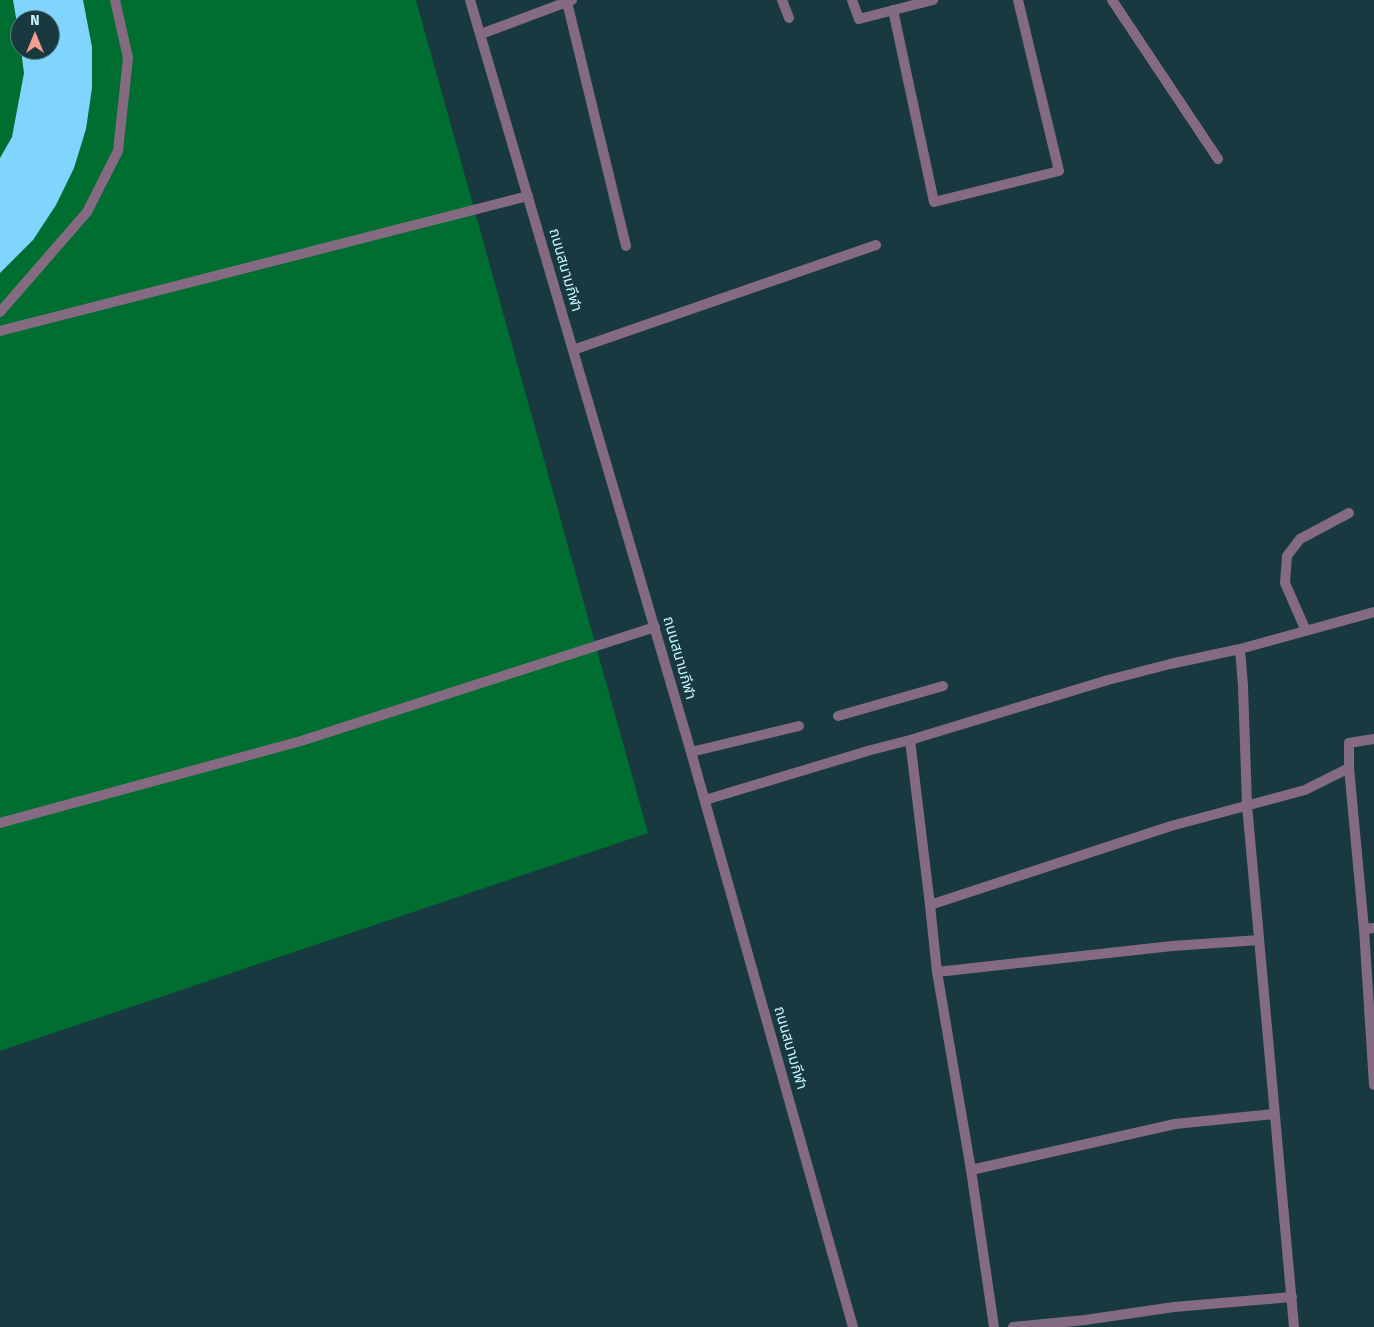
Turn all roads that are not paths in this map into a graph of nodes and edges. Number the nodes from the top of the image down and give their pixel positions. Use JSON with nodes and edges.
{"nodes":[{"id":1,"x":115,"y":0,"type":"edge"},
{"id":2,"x":470,"y":0,"type":"edge"},
{"id":3,"x":782,"y":0,"type":"edge"},
{"id":4,"x":852,"y":0,"type":"edge"},
{"id":5,"x":933,"y":0,"type":"edge"},
{"id":6,"x":1018,"y":0,"type":"edge"},
{"id":7,"x":1112,"y":0,"type":"edge"},
{"id":8,"x":570,"y":1,"type":"edge"},
{"id":9,"x":893,"y":10,"type":"junction"},
{"id":10,"x":789,"y":18,"type":"dead end"},
{"id":11,"x":480,"y":34,"type":"junction"},
{"id":12,"x":1218,"y":159,"type":"dead end"},
{"id":13,"x":528,"y":196,"type":"junction"},
{"id":14,"x":876,"y":245,"type":"dead end"},
{"id":15,"x":626,"y":246,"type":"dead end"},
{"id":16,"x":0,"y":312,"type":"edge"},
{"id":17,"x":0,"y":331,"type":"edge"},
{"id":18,"x":573,"y":350,"type":"junction"},
{"id":19,"x":1349,"y":514,"type":"dead end"},
{"id":20,"x":1374,"y":612,"type":"edge"},
{"id":21,"x":654,"y":627,"type":"junction"},
{"id":22,"x":1306,"y":631,"type":"junction"},
{"id":23,"x":1240,"y":649,"type":"junction"},
{"id":24,"x":944,"y":686,"type":"dead end"},
{"id":25,"x":838,"y":716,"type":"dead end"},
{"id":26,"x":799,"y":726,"type":"dead end"},
{"id":27,"x":1374,"y":738,"type":"edge"},
{"id":28,"x":910,"y":740,"type":"junction"},
{"id":29,"x":691,"y":752,"type":"junction"},
{"id":30,"x":1349,"y":768,"type":"junction"},
{"id":31,"x":705,"y":800,"type":"junction"},
{"id":32,"x":1246,"y":805,"type":"junction"},
{"id":33,"x":0,"y":823,"type":"edge"},
{"id":34,"x":930,"y":905,"type":"junction"},
{"id":35,"x":1369,"y":928,"type":"edge"},
{"id":36,"x":1259,"y":940,"type":"junction"},
{"id":37,"x":937,"y":972,"type":"junction"},
{"id":38,"x":1374,"y":1085,"type":"edge"},
{"id":39,"x":1274,"y":1114,"type":"junction"},
{"id":40,"x":970,"y":1170,"type":"junction"},
{"id":41,"x":1292,"y":1297,"type":"junction"},
{"id":42,"x":853,"y":1327,"type":"edge"},
{"id":43,"x":994,"y":1327,"type":"edge"},
{"id":44,"x":1013,"y":1327,"type":"edge"},
{"id":45,"x":1294,"y":1327,"type":"edge"}],
"edges":[{"from":1,"to":16,"type":"street"},
{"from":2,"to":11,"type":"street","name":"ถนนสนามกีฬา"},
{"from":3,"to":10,"type":"street"},
{"from":4,"to":9,"type":"street"},
{"from":5,"to":9,"type":"street"},
{"from":6,"to":9,"type":"street"},
{"from":7,"to":12,"type":"street"},
{"from":8,"to":11,"type":"street"},
{"from":8,"to":15,"type":"street"},
{"from":11,"to":13,"type":"street","name":"ถนนสนามกีฬา"},
{"from":13,"to":17,"type":"street"},
{"from":13,"to":18,"type":"street","name":"ถนนสนามกีฬา"},
{"from":14,"to":18,"type":"street"},
{"from":18,"to":21,"type":"street","name":"ถนนสนามกีฬา"},
{"from":19,"to":22,"type":"street"},
{"from":20,"to":22,"type":"street"},
{"from":21,"to":29,"type":"street","name":"ถนนสนามกีฬา"},
{"from":21,"to":33,"type":"street"},
{"from":22,"to":23,"type":"street"},
{"from":23,"to":28,"type":"street"},
{"from":23,"to":32,"type":"street"},
{"from":24,"to":25,"type":"street"},
{"from":26,"to":29,"type":"street"},
{"from":27,"to":30,"type":"street"},
{"from":28,"to":31,"type":"street"},
{"from":28,"to":34,"type":"street"},
{"from":29,"to":31,"type":"street","name":"ถนนสนามกีฬา"},
{"from":30,"to":32,"type":"street"},
{"from":30,"to":35,"type":"street"},
{"from":31,"to":42,"type":"street","name":"ถนนสนามกีฬา"},
{"from":32,"to":34,"type":"street"},
{"from":32,"to":36,"type":"street"},
{"from":34,"to":37,"type":"street"},
{"from":35,"to":38,"type":"street"},
{"from":36,"to":37,"type":"street"},
{"from":36,"to":39,"type":"street"},
{"from":37,"to":40,"type":"street"},
{"from":39,"to":40,"type":"street"},
{"from":39,"to":41,"type":"street"},
{"from":40,"to":43,"type":"street"},
{"from":41,"to":44,"type":"street"},
{"from":41,"to":45,"type":"street"}]}
